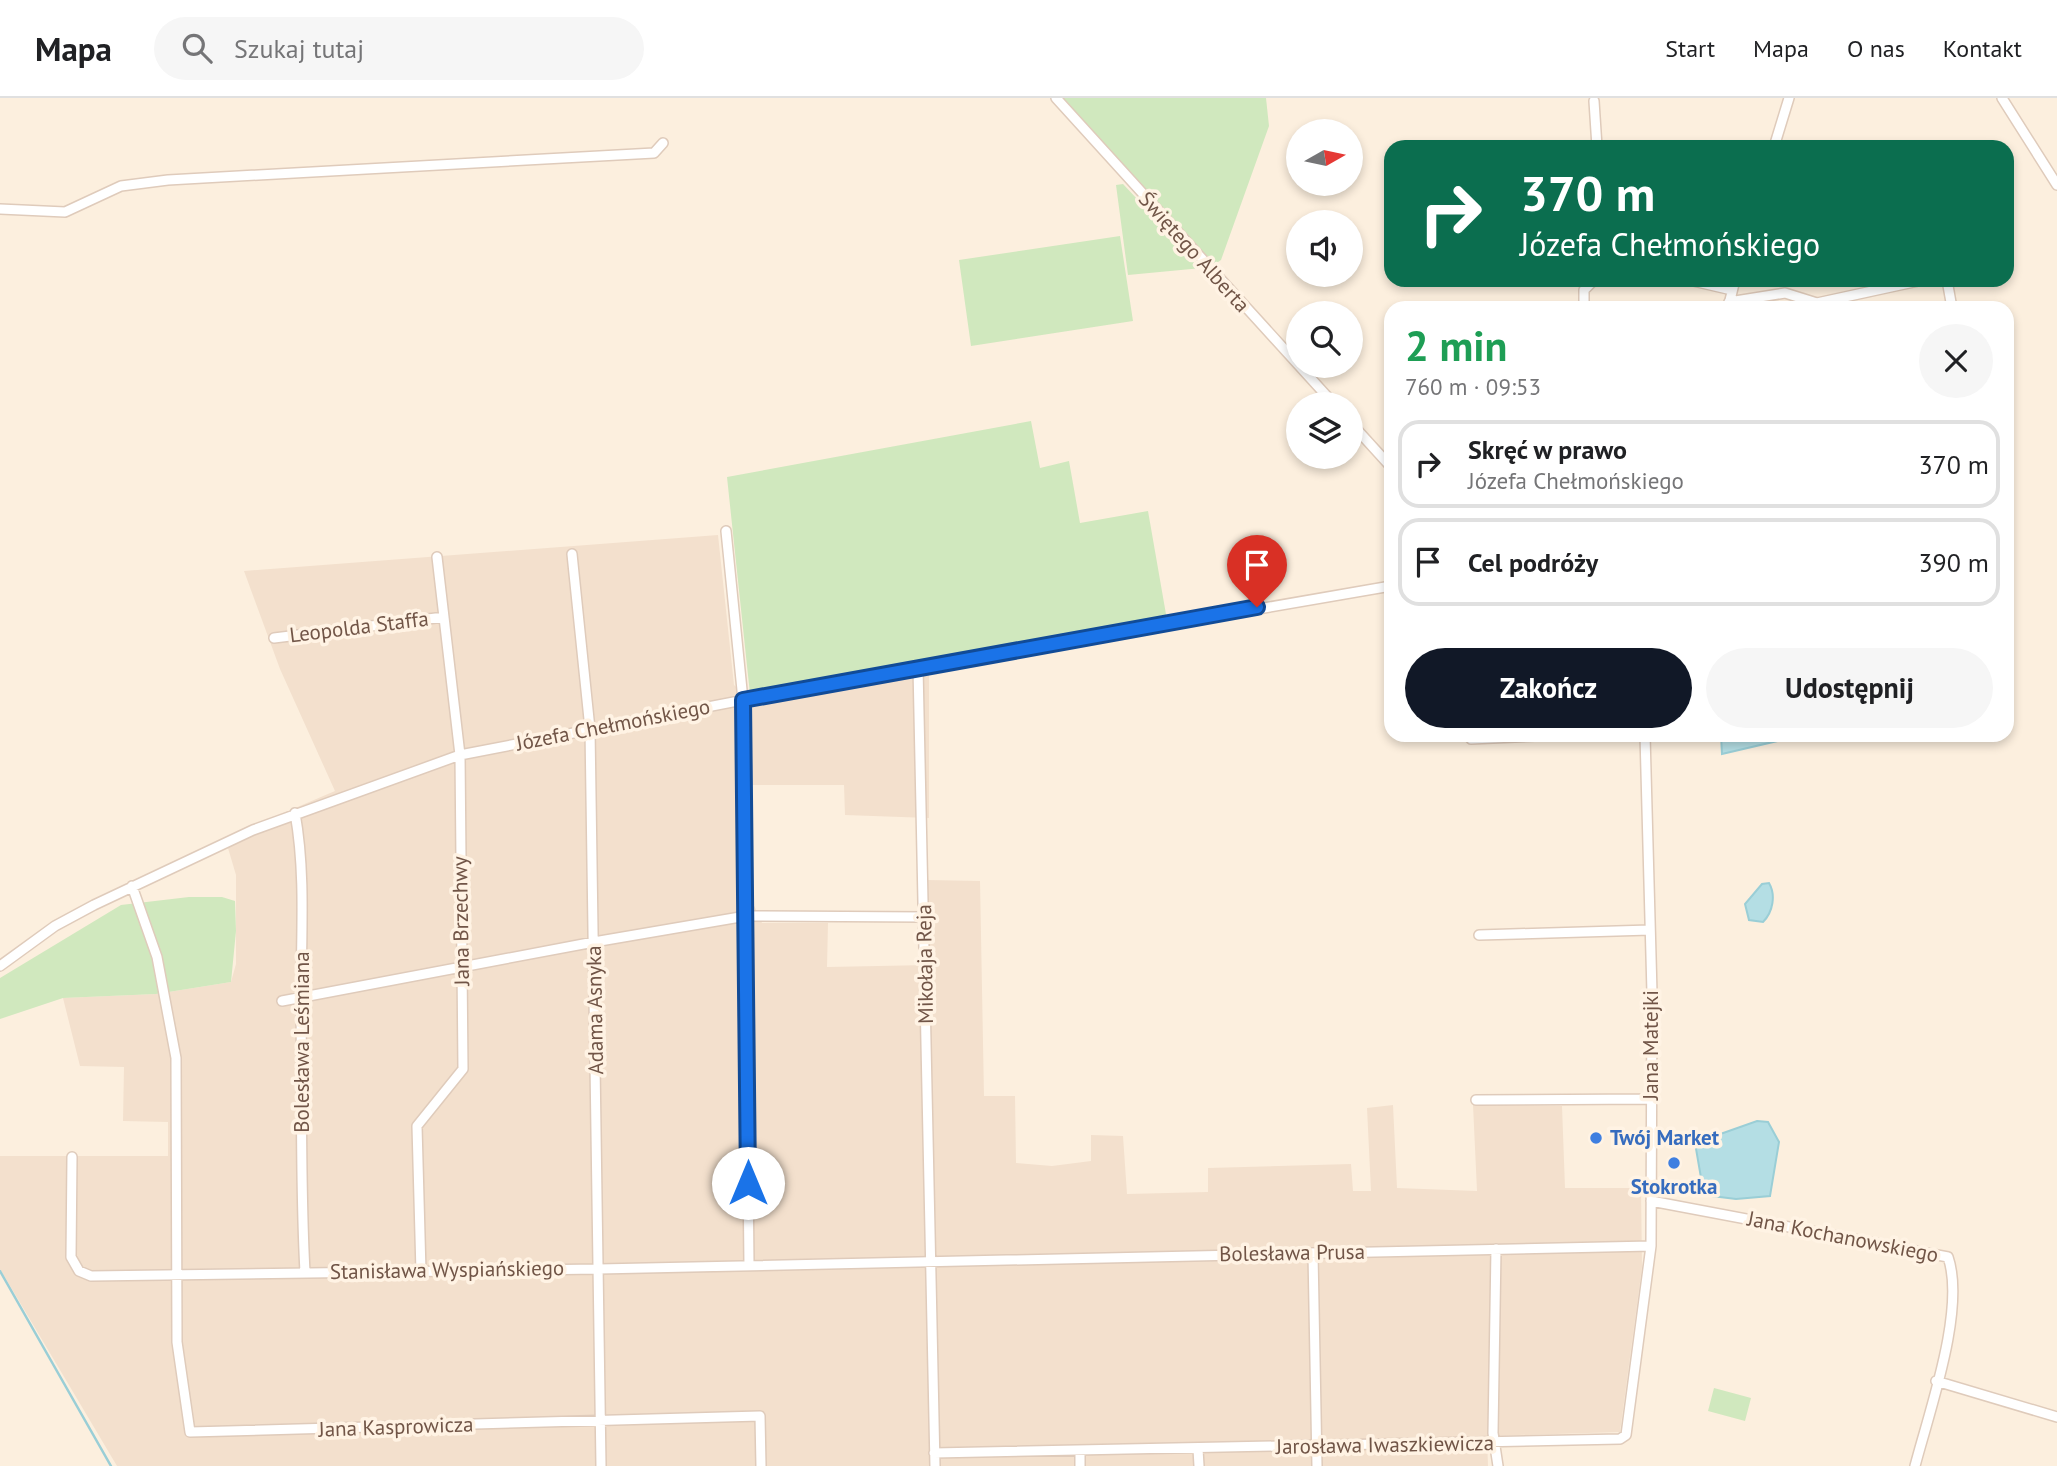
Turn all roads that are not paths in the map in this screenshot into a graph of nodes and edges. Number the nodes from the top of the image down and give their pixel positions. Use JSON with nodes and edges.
{"nodes":[{"id":1,"x":1056,"y":98,"type":"edge"},
{"id":2,"x":1790,"y":98,"type":"edge"},
{"id":3,"x":2002,"y":98,"type":"edge"},
{"id":4,"x":1594,"y":100,"type":"dead end"},
{"id":5,"x":1597,"y":140,"type":"edge"},
{"id":6,"x":1776,"y":140,"type":"edge"},
{"id":7,"x":663,"y":143,"type":"dead end"},
{"id":8,"x":2057,"y":185,"type":"edge"},
{"id":9,"x":0,"y":209,"type":"edge"},
{"id":10,"x":1719,"y":287,"type":"edge"},
{"id":11,"x":1733,"y":287,"type":"edge"},
{"id":12,"x":1890,"y":287,"type":"edge"},
{"id":13,"x":1732,"y":290,"type":"junction"},
{"id":14,"x":1729,"y":301,"type":"edge"},
{"id":15,"x":1747,"y":301,"type":"edge"},
{"id":16,"x":1815,"y":301,"type":"edge"},
{"id":17,"x":1824,"y":301,"type":"edge"},
{"id":18,"x":1323,"y":392,"type":"edge"},
{"id":19,"x":1363,"y":436,"type":"edge"},
{"id":20,"x":1384,"y":459,"type":"edge"},
{"id":21,"x":726,"y":531,"type":"dead end"},
{"id":22,"x":572,"y":554,"type":"dead end"},
{"id":23,"x":436,"y":557,"type":"dead end"},
{"id":24,"x":1384,"y":587,"type":"edge"},
{"id":25,"x":444,"y":617,"type":"junction"},
{"id":26,"x":274,"y":638,"type":"dead end"},
{"id":27,"x":918,"y":667,"type":"junction"},
{"id":28,"x":743,"y":700,"type":"junction"},
{"id":29,"x":590,"y":729,"type":"junction"},
{"id":30,"x":1646,"y":742,"type":"edge"},
{"id":31,"x":460,"y":755,"type":"junction"},
{"id":32,"x":295,"y":813,"type":"junction"},
{"id":33,"x":132,"y":886,"type":"junction"},
{"id":34,"x":746,"y":916,"type":"junction"},
{"id":35,"x":924,"y":917,"type":"junction"},
{"id":36,"x":1650,"y":930,"type":"junction"},
{"id":37,"x":1479,"y":935,"type":"dead end"},
{"id":38,"x":594,"y":942,"type":"junction"},
{"id":39,"x":0,"y":966,"type":"edge"},
{"id":40,"x":461,"y":967,"type":"junction"},
{"id":41,"x":301,"y":997,"type":"junction"},
{"id":42,"x":282,"y":1001,"type":"dead end"},
{"id":43,"x":1651,"y":1099,"type":"junction"},
{"id":44,"x":1476,"y":1100,"type":"dead end"},
{"id":45,"x":72,"y":1157,"type":"dead end"},
{"id":46,"x":1651,"y":1201,"type":"junction"},
{"id":47,"x":1651,"y":1247,"type":"junction"},
{"id":48,"x":1496,"y":1249,"type":"junction"},
{"id":49,"x":1313,"y":1253,"type":"junction"},
{"id":50,"x":932,"y":1261,"type":"junction"},
{"id":51,"x":749,"y":1265,"type":"junction"},
{"id":52,"x":599,"y":1269,"type":"junction"},
{"id":53,"x":305,"y":1272,"type":"junction"},
{"id":54,"x":421,"y":1272,"type":"junction"},
{"id":55,"x":176,"y":1276,"type":"junction"},
{"id":56,"x":1936,"y":1381,"type":"junction"},
{"id":57,"x":2057,"y":1417,"type":"edge"},
{"id":58,"x":601,"y":1420,"type":"junction"},
{"id":59,"x":1624,"y":1437,"type":"joint"},
{"id":60,"x":1495,"y":1443,"type":"junction"},
{"id":61,"x":1316,"y":1446,"type":"junction"},
{"id":62,"x":1198,"y":1449,"type":"junction"},
{"id":63,"x":1080,"y":1450,"type":"junction"},
{"id":64,"x":934,"y":1453,"type":"junction"},
{"id":65,"x":601,"y":1466,"type":"edge"},
{"id":66,"x":761,"y":1466,"type":"edge"},
{"id":67,"x":935,"y":1466,"type":"edge"},
{"id":68,"x":1080,"y":1466,"type":"edge"},
{"id":69,"x":1199,"y":1466,"type":"edge"},
{"id":70,"x":1317,"y":1466,"type":"edge"},
{"id":71,"x":1498,"y":1466,"type":"edge"},
{"id":72,"x":1915,"y":1466,"type":"edge"}],
"edges":[{"from":1,"to":18,"type":"street","name":"Świętego Alberta"},
{"from":2,"to":6,"type":"street"},
{"from":3,"to":8,"type":"street"},
{"from":4,"to":5,"type":"street"},
{"from":7,"to":9,"type":"street"},
{"from":10,"to":13,"type":"street"},
{"from":11,"to":13,"type":"street"},
{"from":12,"to":17,"type":"street"},
{"from":13,"to":14,"type":"street"},
{"from":15,"to":16,"type":"street"},
{"from":19,"to":20,"type":"street"},
{"from":21,"to":28,"type":"street"},
{"from":22,"to":29,"type":"street","name":"Adama Asnyka"},
{"from":23,"to":25,"type":"street","name":"Jana Brzechwy"},
{"from":24,"to":27,"type":"street","name":"Józefa Chełmońskiego"},
{"from":25,"to":26,"type":"street","name":"Leopolda Staffa"},
{"from":25,"to":31,"type":"street","name":"Jana Brzechwy"},
{"from":27,"to":28,"type":"street","name":"Józefa Chełmońskiego"},
{"from":27,"to":35,"type":"street","name":"Mikołaja Reja"},
{"from":28,"to":29,"type":"street","name":"Józefa Chełmońskiego"},
{"from":28,"to":34,"type":"street"},
{"from":29,"to":31,"type":"street","name":"Józefa Chełmońskiego"},
{"from":29,"to":38,"type":"street","name":"Adama Asnyka"},
{"from":30,"to":36,"type":"street","name":"Jana Matejki"},
{"from":31,"to":32,"type":"street","name":"Józefa Chełmońskiego"},
{"from":31,"to":40,"type":"street","name":"Jana Brzechwy"},
{"from":32,"to":33,"type":"street","name":"Józefa Chełmońskiego"},
{"from":32,"to":41,"type":"street","name":"Bolesława Leśmiana"},
{"from":33,"to":39,"type":"street","name":"Józefa Chełmońskiego"},
{"from":33,"to":55,"type":"street"},
{"from":34,"to":35,"type":"street"},
{"from":34,"to":38,"type":"street"},
{"from":34,"to":51,"type":"street"},
{"from":35,"to":50,"type":"street","name":"Mikołaja Reja"},
{"from":36,"to":37,"type":"street"},
{"from":36,"to":43,"type":"street","name":"Jana Matejki"},
{"from":38,"to":40,"type":"street"},
{"from":38,"to":52,"type":"street","name":"Adama Asnyka"},
{"from":40,"to":41,"type":"street"},
{"from":40,"to":54,"type":"street","name":"Jana Brzechwy"},
{"from":41,"to":42,"type":"street"},
{"from":41,"to":53,"type":"street","name":"Bolesława Leśmiana"},
{"from":43,"to":44,"type":"street"},
{"from":43,"to":46,"type":"street","name":"Jana Matejki"},
{"from":45,"to":55,"type":"street","name":"Stanisława Wyspiańskiego"},
{"from":46,"to":47,"type":"street","name":"Jana Matejki"},
{"from":46,"to":56,"type":"street","name":"Jana Kochanowskiego"},
{"from":47,"to":48,"type":"street","name":"Bolesława Prusa"},
{"from":47,"to":59,"type":"street","name":"Jana Matejki"},
{"from":48,"to":49,"type":"street","name":"Bolesława Prusa"},
{"from":48,"to":60,"type":"street"},
{"from":49,"to":50,"type":"street","name":"Bolesława Prusa"},
{"from":49,"to":61,"type":"street"},
{"from":50,"to":51,"type":"street","name":"Stanisława Wyspiańskiego"},
{"from":50,"to":64,"type":"street","name":"Mikołaja Reja"},
{"from":51,"to":52,"type":"street","name":"Stanisława Wyspiańskiego"},
{"from":52,"to":54,"type":"street","name":"Stanisława Wyspiańskiego"},
{"from":52,"to":58,"type":"street","name":"Adama Asnyka"},
{"from":53,"to":54,"type":"street","name":"Stanisława Wyspiańskiego"},
{"from":53,"to":55,"type":"street","name":"Stanisława Wyspiańskiego"},
{"from":55,"to":58,"type":"street","name":"Jana Kasprowicza"},
{"from":56,"to":57,"type":"street"},
{"from":56,"to":72,"type":"street","name":"Jana Kochanowskiego"},
{"from":58,"to":65,"type":"street","name":"Adama Asnyka"},
{"from":58,"to":66,"type":"street","name":"Jana Kasprowicza"},
{"from":59,"to":60,"type":"street","name":"Jarosława Iwaszkiewicza"},
{"from":60,"to":61,"type":"street","name":"Jarosława Iwaszkiewicza"},
{"from":60,"to":71,"type":"street"},
{"from":61,"to":62,"type":"street","name":"Jarosława Iwaszkiewicza"},
{"from":61,"to":70,"type":"street"},
{"from":62,"to":63,"type":"street","name":"Jarosława Iwaszkiewicza"},
{"from":62,"to":69,"type":"street"},
{"from":63,"to":64,"type":"street","name":"Jarosława Iwaszkiewicza"},
{"from":63,"to":68,"type":"street"},
{"from":64,"to":67,"type":"street","name":"Mikołaja Reja"}]}
